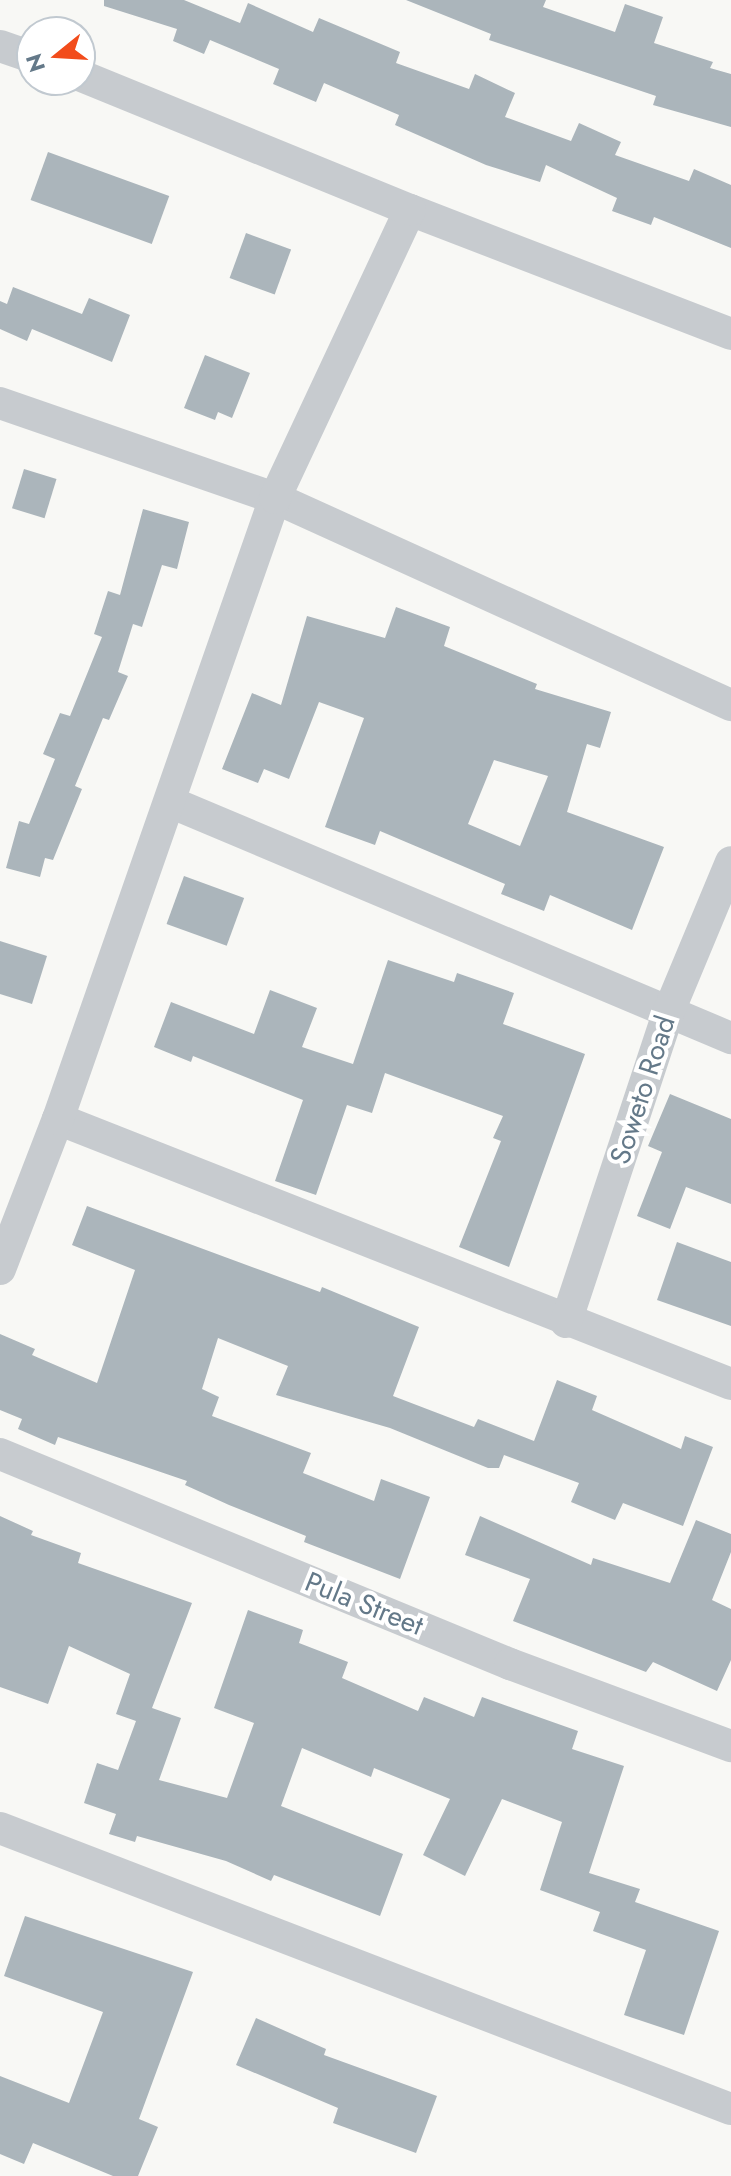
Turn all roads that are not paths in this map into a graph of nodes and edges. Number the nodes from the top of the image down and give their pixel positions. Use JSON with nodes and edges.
{"nodes":[{"id":1,"x":96,"y":82,"type":"edge"},
{"id":2,"x":410,"y":210,"type":"junction"},
{"id":3,"x":731,"y":334,"type":"edge"},
{"id":4,"x":0,"y":403,"type":"edge"},
{"id":5,"x":275,"y":498,"type":"junction"},
{"id":6,"x":731,"y":705,"type":"edge"},
{"id":7,"x":170,"y":802,"type":"junction"},
{"id":8,"x":731,"y":862,"type":"edge"},
{"id":9,"x":669,"y":1011,"type":"junction"},
{"id":10,"x":731,"y":1038,"type":"edge"},
{"id":11,"x":58,"y":1119,"type":"junction"},
{"id":12,"x":0,"y":1269,"type":"edge"},
{"id":13,"x":566,"y":1322,"type":"junction"},
{"id":14,"x":731,"y":1384,"type":"edge"},
{"id":15,"x":0,"y":1454,"type":"edge"},
{"id":16,"x":731,"y":1746,"type":"edge"},
{"id":17,"x":0,"y":1828,"type":"edge"},
{"id":18,"x":731,"y":2109,"type":"edge"}],
"edges":[{"from":1,"to":2,"type":"street"},
{"from":2,"to":3,"type":"street"},
{"from":2,"to":5,"type":"street"},
{"from":4,"to":5,"type":"street"},
{"from":5,"to":6,"type":"street"},
{"from":5,"to":7,"type":"street"},
{"from":7,"to":9,"type":"street"},
{"from":7,"to":11,"type":"street"},
{"from":8,"to":9,"type":"street","name":"Soweto Road"},
{"from":9,"to":10,"type":"street"},
{"from":9,"to":13,"type":"street","name":"Soweto Road"},
{"from":11,"to":12,"type":"street"},
{"from":11,"to":13,"type":"street"},
{"from":13,"to":14,"type":"street"},
{"from":15,"to":16,"type":"street","name":"Pula Street"},
{"from":17,"to":18,"type":"street"}]}
